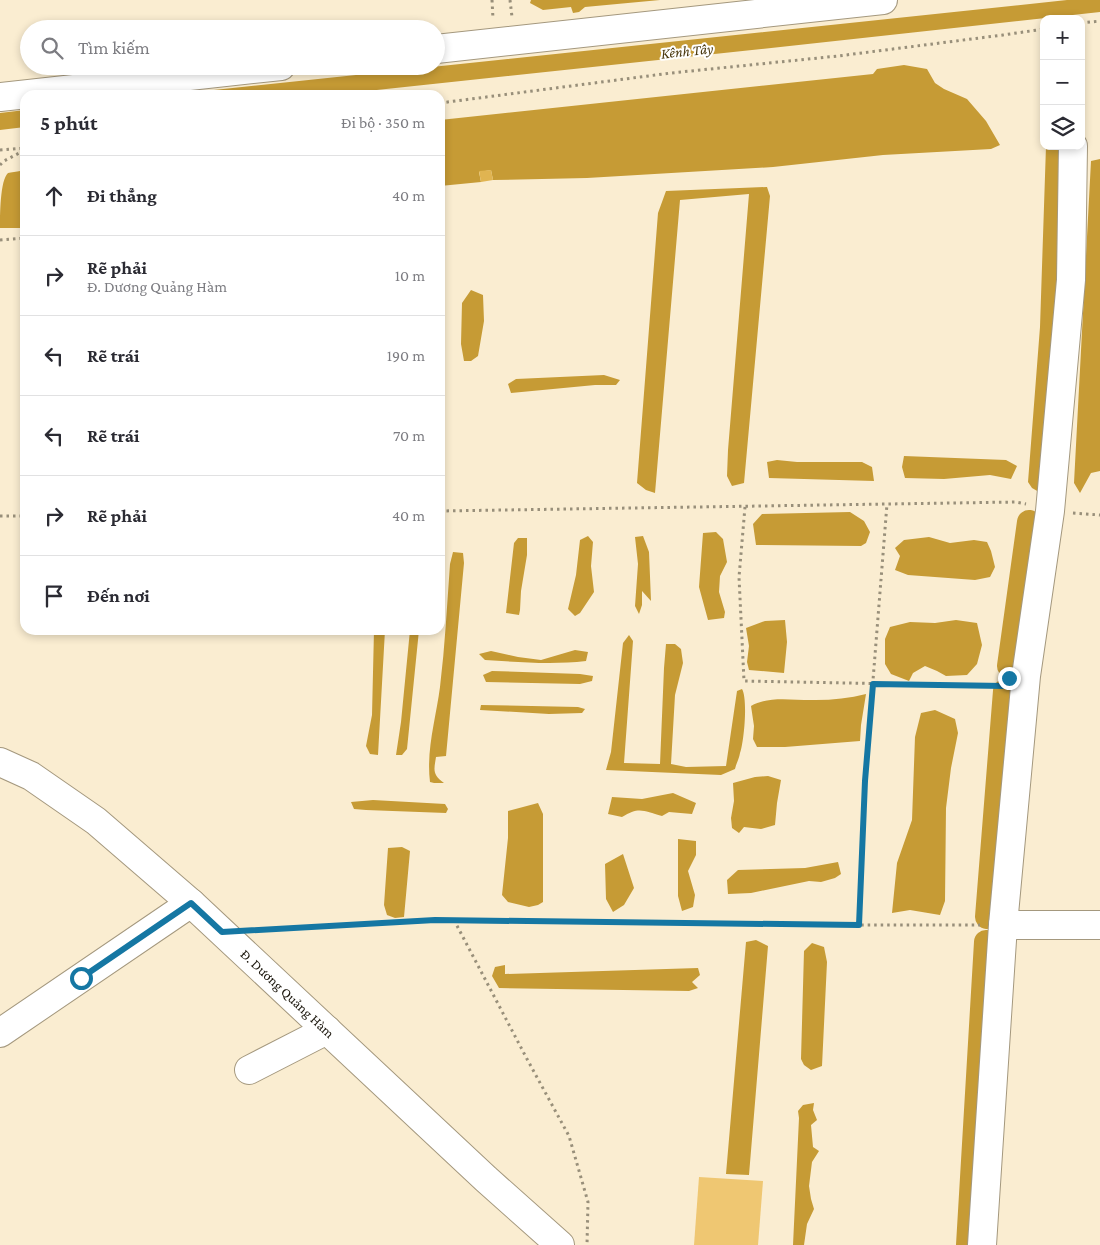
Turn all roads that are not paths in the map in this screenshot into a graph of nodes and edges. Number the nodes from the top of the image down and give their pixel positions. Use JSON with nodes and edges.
{"nodes":[{"id":1,"x":883,"y":0,"type":"edge"},
{"id":2,"x":445,"y":48,"type":"edge"},
{"id":3,"x":199,"y":75,"type":"edge"},
{"id":4,"x":63,"y":90,"type":"edge"},
{"id":5,"x":20,"y":95,"type":"edge"},
{"id":6,"x":0,"y":97,"type":"edge"},
{"id":7,"x":1073,"y":150,"type":"edge"},
{"id":8,"x":0,"y":762,"type":"edge"},
{"id":9,"x":191,"y":903,"type":"junction"},
{"id":10,"x":1003,"y":925,"type":"junction"},
{"id":11,"x":1100,"y":925,"type":"edge"},
{"id":12,"x":327,"y":1030,"type":"junction"},
{"id":13,"x":0,"y":1033,"type":"edge"},
{"id":14,"x":249,"y":1070,"type":"dead end"},
{"id":15,"x":560,"y":1245,"type":"edge"},
{"id":16,"x":982,"y":1245,"type":"edge"}],
"edges":[{"from":1,"to":2,"type":"street"},
{"from":3,"to":4,"type":"street"},
{"from":5,"to":6,"type":"street"},
{"from":7,"to":10,"type":"street"},
{"from":8,"to":9,"type":"street","name":"Đ. Dương Quảng Hàm"},
{"from":9,"to":12,"type":"street","name":"Đ. Dương Quảng Hàm"},
{"from":9,"to":13,"type":"street"},
{"from":10,"to":11,"type":"street"},
{"from":10,"to":16,"type":"street"},
{"from":12,"to":14,"type":"street"},
{"from":12,"to":15,"type":"street","name":"Đ. Dương Quảng Hàm"}]}
